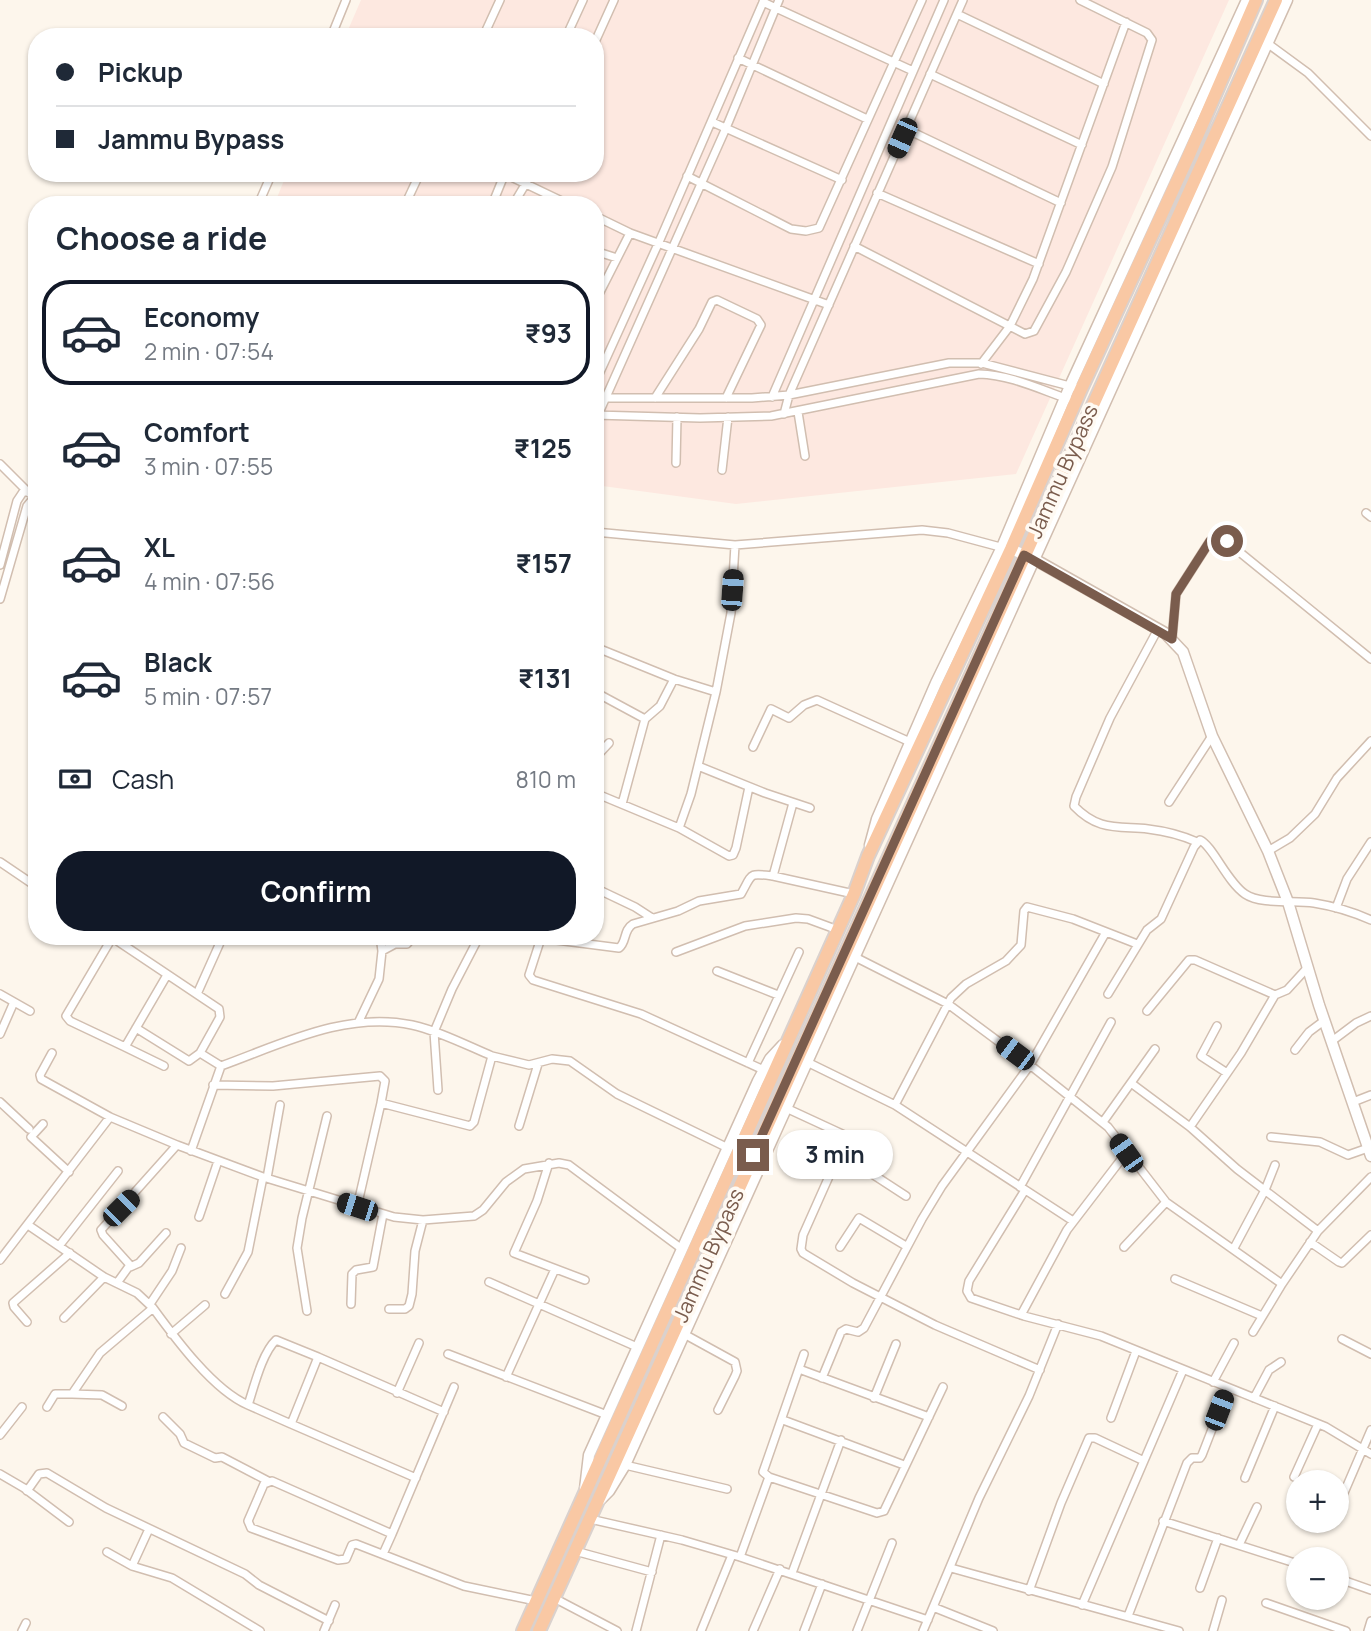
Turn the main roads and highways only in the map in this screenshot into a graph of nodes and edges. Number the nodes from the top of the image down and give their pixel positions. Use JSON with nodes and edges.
{"nodes":[{"id":1,"x":1255,"y":0,"type":"edge"},
{"id":2,"x":1276,"y":0,"type":"edge"},
{"id":3,"x":523,"y":1631,"type":"edge"},
{"id":4,"x":539,"y":1631,"type":"edge"}],
"edges":[{"from":1,"to":3,"type":"highway","name":"Jammu Bypass"},
{"from":2,"to":4,"type":"highway","name":"Jammu Bypass"}]}
